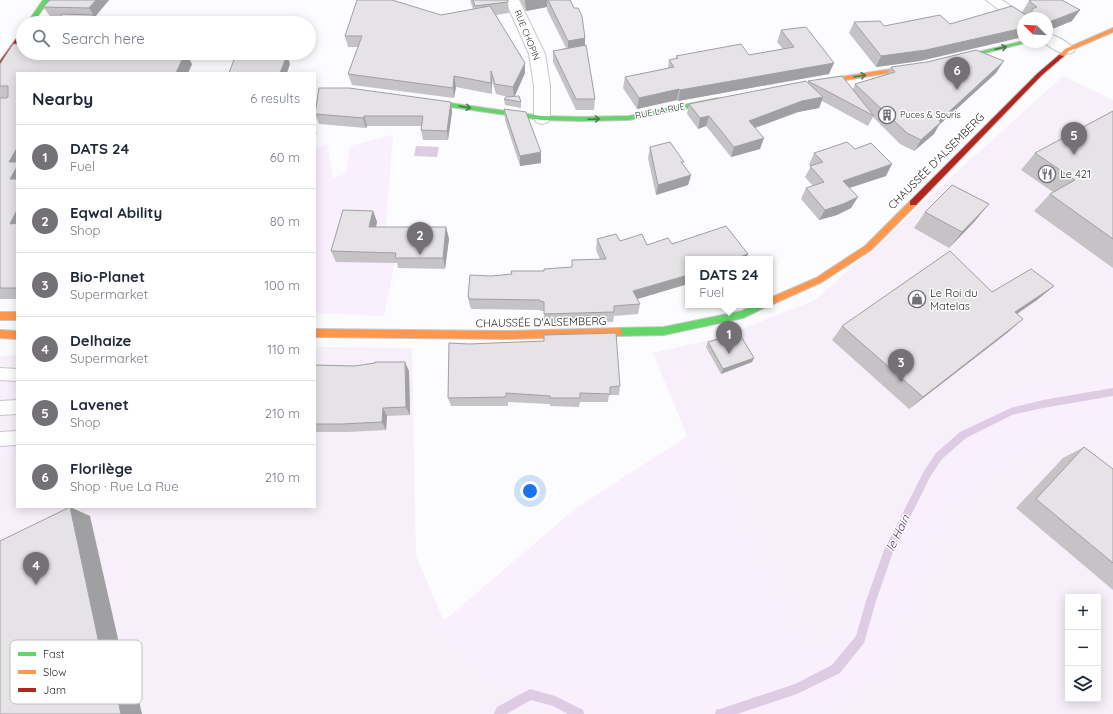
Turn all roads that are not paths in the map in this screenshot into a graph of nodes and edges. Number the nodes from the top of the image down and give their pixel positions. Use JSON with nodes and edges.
{"nodes":[{"id":1,"x":46,"y":0,"type":"edge"},
{"id":2,"x":512,"y":0,"type":"edge"},
{"id":3,"x":993,"y":0,"type":"edge"},
{"id":4,"x":35,"y":16,"type":"edge"},
{"id":5,"x":1017,"y":17,"type":"edge"},
{"id":6,"x":1113,"y":30,"type":"edge"},
{"id":7,"x":16,"y":42,"type":"edge"},
{"id":8,"x":1053,"y":42,"type":"edge"},
{"id":9,"x":1017,"y":44,"type":"edge"},
{"id":10,"x":1067,"y":50,"type":"junction"},
{"id":11,"x":943,"y":62,"type":"edge"},
{"id":12,"x":928,"y":65,"type":"edge"},
{"id":13,"x":0,"y":66,"type":"edge"},
{"id":14,"x":806,"y":84,"type":"edge"},
{"id":15,"x":731,"y":98,"type":"edge"},
{"id":16,"x":412,"y":100,"type":"edge"},
{"id":17,"x":542,"y":118,"type":"junction"},
{"id":18,"x":773,"y":301,"type":"edge"},
{"id":19,"x":756,"y":308,"type":"edge"},
{"id":20,"x":0,"y":316,"type":"edge"},
{"id":21,"x":16,"y":316,"type":"edge"},
{"id":22,"x":316,"y":333,"type":"edge"},
{"id":23,"x":0,"y":334,"type":"edge"},
{"id":24,"x":13,"y":335,"type":"edge"},
{"id":25,"x":0,"y":337,"type":"edge"},
{"id":26,"x":0,"y":374,"type":"edge"},
{"id":27,"x":16,"y":375,"type":"edge"},
{"id":28,"x":16,"y":407,"type":"edge"},
{"id":29,"x":0,"y":408,"type":"edge"},
{"id":30,"x":16,"y":438,"type":"edge"},
{"id":31,"x":0,"y":439,"type":"edge"}],
"edges":[{"from":1,"to":4,"type":"main road"},
{"from":2,"to":17,"type":"street","name":"RUE CHOPIN"},
{"from":3,"to":5,"type":"street"},
{"from":6,"to":10,"type":"main road","name":"CHAUSSÉE D'ALSEMBERG"},
{"from":7,"to":13,"type":"main road"},
{"from":8,"to":10,"type":"street"},
{"from":11,"to":9,"type":"main road","one_way":true},
{"from":10,"to":18,"type":"main road","name":"CHAUSSÉE D'ALSEMBERG"},
{"from":14,"to":12,"type":"main road","one_way":true},
{"from":17,"to":15,"type":"main road","name":"RUE LA RUE","one_way":true},
{"from":16,"to":17,"type":"main road","name":"RUE LA RUE","one_way":true},
{"from":19,"to":22,"type":"main road","name":"CHAUSSÉE D'ALSEMBERG"},
{"from":20,"to":21,"type":"main road"},
{"from":23,"to":24,"type":"main road"},
{"from":24,"to":25,"type":"main road"},
{"from":26,"to":27,"type":"lane"},
{"from":28,"to":29,"type":"lane"},
{"from":30,"to":31,"type":"lane"}]}
